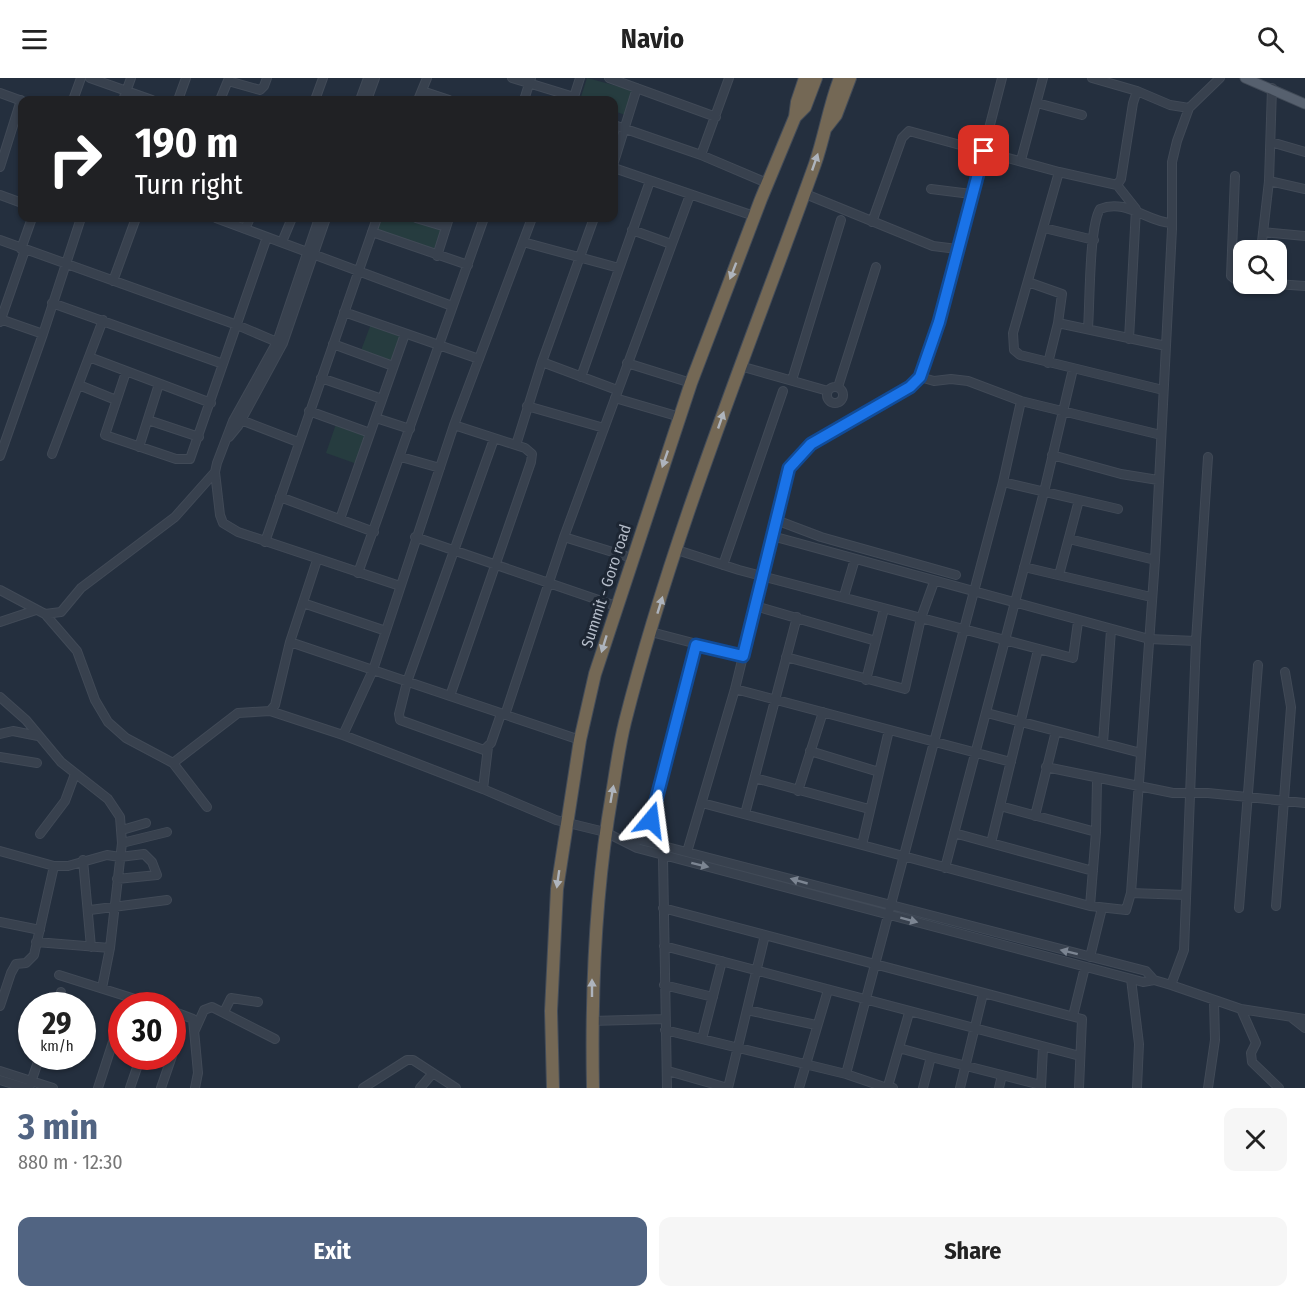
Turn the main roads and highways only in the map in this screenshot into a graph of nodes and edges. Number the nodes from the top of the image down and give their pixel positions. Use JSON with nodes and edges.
{"nodes":[{"id":1,"x":805,"y":78,"type":"edge"},
{"id":2,"x":816,"y":78,"type":"edge"},
{"id":3,"x":840,"y":78,"type":"edge"},
{"id":4,"x":850,"y":78,"type":"edge"},
{"id":5,"x":1245,"y":78,"type":"edge"},
{"id":6,"x":1305,"y":104,"type":"edge"},
{"id":7,"x":795,"y":117,"type":"junction"},
{"id":8,"x":825,"y":130,"type":"junction"},
{"id":9,"x":553,"y":1088,"type":"edge"},
{"id":10,"x":593,"y":1088,"type":"edge"}],
"edges":[{"from":1,"to":7,"type":"highway"},
{"from":2,"to":7,"type":"highway"},
{"from":3,"to":8,"type":"highway"},
{"from":4,"to":8,"type":"highway"},
{"from":5,"to":6,"type":"main road"},
{"from":7,"to":9,"type":"highway","name":"Summit - Goro road","one_way":true},
{"from":10,"to":8,"type":"highway","one_way":true}]}
